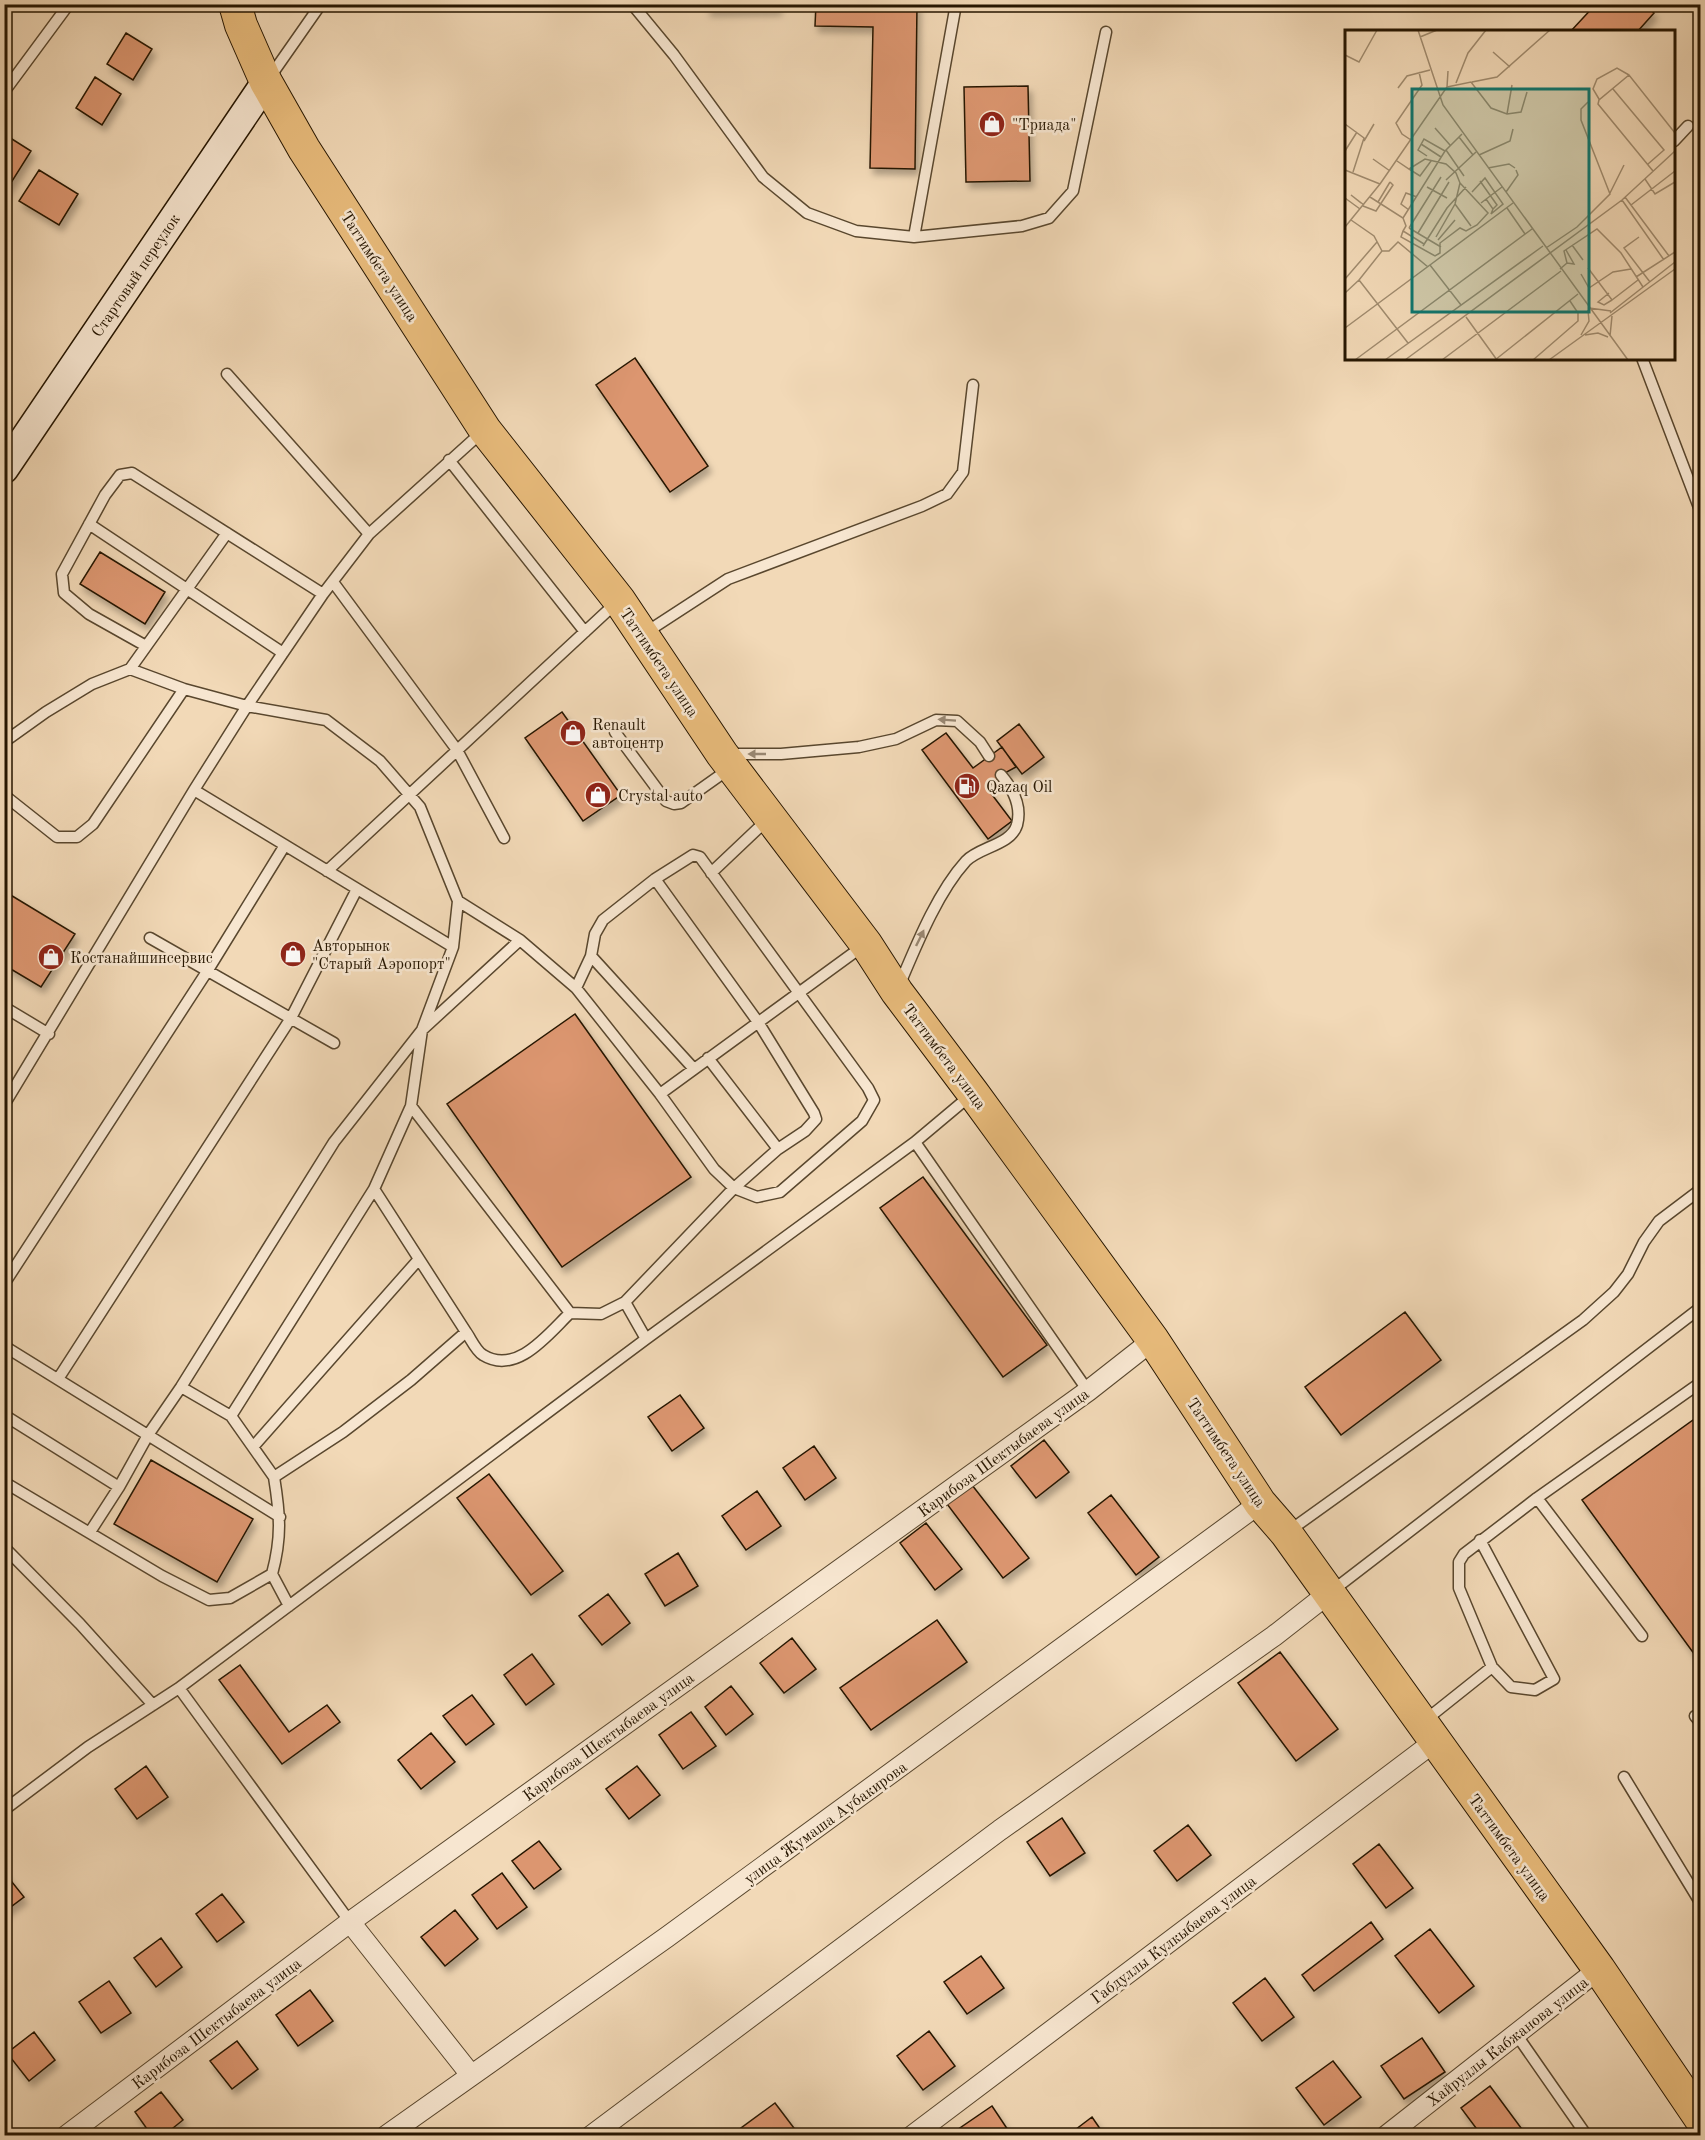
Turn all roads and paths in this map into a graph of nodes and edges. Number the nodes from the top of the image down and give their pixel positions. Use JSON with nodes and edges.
{"nodes":[{"id":1,"x":69,"y":4,"type":"edge"},
{"id":2,"x":235,"y":4,"type":"edge"},
{"id":3,"x":321,"y":4,"type":"edge"},
{"id":4,"x":632,"y":4,"type":"edge"},
{"id":5,"x":956,"y":4,"type":"edge"},
{"id":6,"x":1106,"y":32,"type":"dead end"},
{"id":7,"x":266,"y":82,"type":"junction"},
{"id":8,"x":4,"y":92,"type":"edge"},
{"id":9,"x":1688,"y":126,"type":"dead end"},
{"id":10,"x":1675,"y":140,"type":"edge"},
{"id":11,"x":914,"y":237,"type":"junction"},
{"id":12,"x":1643,"y":360,"type":"edge"},
{"id":13,"x":227,"y":374,"type":"dead end"},
{"id":14,"x":973,"y":384,"type":"dead end"},
{"id":15,"x":485,"y":430,"type":"junction"},
{"id":16,"x":449,"y":460,"type":"junction"},
{"id":17,"x":4,"y":469,"type":"edge"},
{"id":18,"x":1701,"y":510,"type":"edge"},
{"id":19,"x":89,"y":524,"type":"junction"},
{"id":20,"x":227,"y":533,"type":"junction"},
{"id":21,"x":369,"y":534,"type":"junction"},
{"id":22,"x":333,"y":582,"type":"junction"},
{"id":23,"x":187,"y":589,"type":"junction"},
{"id":24,"x":323,"y":594,"type":"junction"},
{"id":25,"x":619,"y":600,"type":"junction"},
{"id":26,"x":585,"y":632,"type":"junction"},
{"id":27,"x":642,"y":635,"type":"junction"},
{"id":28,"x":146,"y":646,"type":"junction"},
{"id":29,"x":283,"y":653,"type":"junction"},
{"id":30,"x":130,"y":669,"type":"junction"},
{"id":31,"x":184,"y":689,"type":"junction"},
{"id":32,"x":247,"y":706,"type":"junction"},
{"id":33,"x":615,"y":732,"type":"dead end"},
{"id":34,"x":4,"y":742,"type":"edge"},
{"id":35,"x":457,"y":750,"type":"junction"},
{"id":36,"x":990,"y":756,"type":"dead end"},
{"id":37,"x":727,"y":761,"type":"junction"},
{"id":38,"x":1001,"y":775,"type":"dead end"},
{"id":39,"x":194,"y":790,"type":"junction"},
{"id":40,"x":410,"y":793,"type":"junction"},
{"id":41,"x":4,"y":795,"type":"edge"},
{"id":42,"x":770,"y":817,"type":"junction"},
{"id":43,"x":504,"y":838,"type":"dead end"},
{"id":44,"x":285,"y":845,"type":"junction"},
{"id":45,"x":327,"y":871,"type":"junction"},
{"id":46,"x":711,"y":873,"type":"junction"},
{"id":47,"x":655,"y":879,"type":"junction"},
{"id":48,"x":357,"y":889,"type":"junction"},
{"id":49,"x":458,"y":902,"type":"junction"},
{"id":50,"x":150,"y":938,"type":"dead end"},
{"id":51,"x":520,"y":940,"type":"junction"},
{"id":52,"x":866,"y":944,"type":"junction"},
{"id":53,"x":453,"y":947,"type":"junction"},
{"id":54,"x":591,"y":956,"type":"junction"},
{"id":55,"x":208,"y":970,"type":"junction"},
{"id":56,"x":576,"y":988,"type":"junction"},
{"id":57,"x":800,"y":992,"type":"junction"},
{"id":58,"x":897,"y":992,"type":"junction"},
{"id":59,"x":4,"y":1007,"type":"edge"},
{"id":60,"x":291,"y":1018,"type":"junction"},
{"id":61,"x":758,"y":1022,"type":"junction"},
{"id":62,"x":422,"y":1030,"type":"junction"},
{"id":63,"x":49,"y":1034,"type":"junction"},
{"id":64,"x":334,"y":1043,"type":"dead end"},
{"id":65,"x":708,"y":1058,"type":"junction"},
{"id":66,"x":694,"y":1069,"type":"junction"},
{"id":67,"x":973,"y":1093,"type":"junction"},
{"id":68,"x":660,"y":1094,"type":"junction"},
{"id":69,"x":4,"y":1105,"type":"edge"},
{"id":70,"x":411,"y":1106,"type":"junction"},
{"id":71,"x":915,"y":1142,"type":"junction"},
{"id":72,"x":778,"y":1149,"type":"junction"},
{"id":73,"x":735,"y":1188,"type":"junction"},
{"id":74,"x":374,"y":1189,"type":"junction"},
{"id":75,"x":1701,"y":1190,"type":"edge"},
{"id":76,"x":419,"y":1259,"type":"junction"},
{"id":77,"x":4,"y":1284,"type":"edge"},
{"id":78,"x":625,"y":1302,"type":"junction"},
{"id":79,"x":1701,"y":1308,"type":"edge"},
{"id":80,"x":570,"y":1313,"type":"junction"},
{"id":81,"x":466,"y":1332,"type":"junction"},
{"id":82,"x":646,"y":1339,"type":"junction"},
{"id":83,"x":1153,"y":1340,"type":"junction"},
{"id":84,"x":4,"y":1346,"type":"edge"},
{"id":85,"x":58,"y":1379,"type":"junction"},
{"id":86,"x":1701,"y":1383,"type":"edge"},
{"id":87,"x":180,"y":1387,"type":"junction"},
{"id":88,"x":1088,"y":1391,"type":"junction"},
{"id":89,"x":4,"y":1415,"type":"edge"},
{"id":90,"x":231,"y":1416,"type":"junction"},
{"id":91,"x":148,"y":1435,"type":"junction"},
{"id":92,"x":253,"y":1447,"type":"junction"},
{"id":93,"x":274,"y":1478,"type":"junction"},
{"id":94,"x":4,"y":1482,"type":"edge"},
{"id":95,"x":119,"y":1487,"type":"junction"},
{"id":96,"x":1537,"y":1498,"type":"junction"},
{"id":97,"x":1260,"y":1503,"type":"junction"},
{"id":98,"x":280,"y":1517,"type":"junction"},
{"id":99,"x":90,"y":1532,"type":"junction"},
{"id":100,"x":1286,"y":1533,"type":"junction"},
{"id":101,"x":1480,"y":1540,"type":"junction"},
{"id":102,"x":4,"y":1546,"type":"edge"},
{"id":103,"x":272,"y":1574,"type":"junction"},
{"id":104,"x":1329,"y":1593,"type":"junction"},
{"id":105,"x":289,"y":1606,"type":"junction"},
{"id":106,"x":1642,"y":1636,"type":"dead end"},
{"id":107,"x":1492,"y":1667,"type":"junction"},
{"id":108,"x":179,"y":1688,"type":"junction"},
{"id":109,"x":153,"y":1705,"type":"junction"},
{"id":110,"x":1428,"y":1733,"type":"junction"},
{"id":111,"x":1624,"y":1778,"type":"dead end"},
{"id":112,"x":4,"y":1810,"type":"edge"},
{"id":113,"x":1701,"y":1902,"type":"edge"},
{"id":114,"x":350,"y":1922,"type":"junction"},
{"id":115,"x":1599,"y":1969,"type":"junction"},
{"id":116,"x":1516,"y":2034,"type":"junction"},
{"id":117,"x":471,"y":2075,"type":"junction"},
{"id":118,"x":1691,"y":2097,"type":"edge"},
{"id":119,"x":1701,"y":2118,"type":"edge"},
{"id":120,"x":66,"y":2136,"type":"edge"},
{"id":121,"x":386,"y":2136,"type":"edge"},
{"id":122,"x":591,"y":2136,"type":"edge"},
{"id":123,"x":912,"y":2136,"type":"edge"},
{"id":124,"x":1386,"y":2136,"type":"edge"},
{"id":125,"x":1587,"y":2136,"type":"edge"},
{"id":126,"x":1690,"y":2136,"type":"edge"}],
"edges":[{"from":1,"to":8,"type":"lane"},
{"from":2,"to":7,"type":"main road","name":"Таттимбета улица"},
{"from":3,"to":7,"type":"lane"},
{"from":4,"to":11,"type":"lane"},
{"from":5,"to":11,"type":"lane"},
{"from":6,"to":11,"type":"lane"},
{"from":7,"to":15,"type":"main road","name":"Таттимбета улица"},
{"from":7,"to":17,"type":"street","name":"Стартовый переулок"},
{"from":9,"to":10,"type":"lane"},
{"from":12,"to":18,"type":"lane"},
{"from":13,"to":21,"type":"lane"},
{"from":14,"to":27,"type":"lane"},
{"from":15,"to":16,"type":"lane"},
{"from":15,"to":25,"type":"main road","name":"Таттимбета улица"},
{"from":16,"to":21,"type":"lane"},
{"from":16,"to":26,"type":"lane"},
{"from":19,"to":20,"type":"lane"},
{"from":19,"to":23,"type":"lane"},
{"from":19,"to":28,"type":"lane"},
{"from":20,"to":23,"type":"lane"},
{"from":20,"to":24,"type":"lane"},
{"from":21,"to":22,"type":"lane"},
{"from":22,"to":24,"type":"lane"},
{"from":22,"to":35,"type":"lane"},
{"from":23,"to":28,"type":"lane"},
{"from":23,"to":29,"type":"lane"},
{"from":24,"to":29,"type":"lane"},
{"from":25,"to":26,"type":"lane"},
{"from":25,"to":27,"type":"main road","name":"Таттимбета улица"},
{"from":26,"to":35,"type":"lane"},
{"from":27,"to":37,"type":"main road","name":"Таттимбета улица"},
{"from":28,"to":30,"type":"lane"},
{"from":29,"to":32,"type":"lane"},
{"from":30,"to":31,"type":"lane"},
{"from":30,"to":34,"type":"lane"},
{"from":31,"to":32,"type":"lane"},
{"from":31,"to":41,"type":"lane"},
{"from":32,"to":39,"type":"lane"},
{"from":32,"to":40,"type":"lane"},
{"from":33,"to":37,"type":"lane"},
{"from":35,"to":40,"type":"lane"},
{"from":35,"to":43,"type":"lane"},
{"from":36,"to":37,"type":"lane","one_way":true},
{"from":37,"to":42,"type":"main road","name":"Таттимбета улица"},
{"from":58,"to":38,"type":"lane","one_way":true},
{"from":39,"to":44,"type":"lane"},
{"from":39,"to":63,"type":"lane"},
{"from":40,"to":45,"type":"lane"},
{"from":40,"to":49,"type":"lane"},
{"from":42,"to":46,"type":"lane"},
{"from":42,"to":52,"type":"main road","name":"Таттимбета улица"},
{"from":44,"to":45,"type":"lane"},
{"from":44,"to":55,"type":"lane"},
{"from":45,"to":48,"type":"lane"},
{"from":46,"to":47,"type":"lane"},
{"from":46,"to":57,"type":"lane"},
{"from":47,"to":54,"type":"lane"},
{"from":47,"to":61,"type":"lane"},
{"from":48,"to":53,"type":"lane"},
{"from":48,"to":60,"type":"lane"},
{"from":49,"to":51,"type":"lane"},
{"from":49,"to":53,"type":"lane"},
{"from":50,"to":55,"type":"lane"},
{"from":51,"to":56,"type":"lane"},
{"from":51,"to":62,"type":"lane"},
{"from":52,"to":57,"type":"lane"},
{"from":52,"to":58,"type":"main road","name":"Таттимбета улица"},
{"from":53,"to":62,"type":"lane"},
{"from":54,"to":56,"type":"lane"},
{"from":54,"to":66,"type":"lane"},
{"from":55,"to":60,"type":"lane"},
{"from":55,"to":77,"type":"lane"},
{"from":56,"to":68,"type":"lane"},
{"from":57,"to":61,"type":"lane"},
{"from":57,"to":73,"type":"lane"},
{"from":58,"to":67,"type":"main road","name":"Таттимбета улица"},
{"from":59,"to":63,"type":"lane"},
{"from":60,"to":64,"type":"lane"},
{"from":60,"to":85,"type":"lane"},
{"from":61,"to":65,"type":"lane"},
{"from":61,"to":72,"type":"lane"},
{"from":62,"to":70,"type":"lane"},
{"from":62,"to":87,"type":"lane"},
{"from":63,"to":69,"type":"lane"},
{"from":65,"to":66,"type":"lane"},
{"from":65,"to":72,"type":"lane"},
{"from":66,"to":68,"type":"lane"},
{"from":67,"to":71,"type":"lane"},
{"from":67,"to":83,"type":"main road","name":"Таттимбета улица"},
{"from":68,"to":73,"type":"lane"},
{"from":70,"to":74,"type":"lane"},
{"from":70,"to":80,"type":"lane"},
{"from":71,"to":82,"type":"lane"},
{"from":71,"to":88,"type":"lane"},
{"from":72,"to":73,"type":"lane"},
{"from":73,"to":78,"type":"lane"},
{"from":74,"to":76,"type":"lane"},
{"from":74,"to":90,"type":"lane"},
{"from":75,"to":100,"type":"lane"},
{"from":76,"to":81,"type":"lane"},
{"from":76,"to":92,"type":"lane"},
{"from":78,"to":80,"type":"lane"},
{"from":78,"to":82,"type":"lane"},
{"from":79,"to":104,"type":"lane"},
{"from":80,"to":81,"type":"lane"},
{"from":81,"to":93,"type":"lane"},
{"from":82,"to":105,"type":"lane"},
{"from":83,"to":88,"type":"street","name":"Карибоза Шектыбаева улица"},
{"from":83,"to":97,"type":"main road","name":"Таттимбета улица"},
{"from":84,"to":85,"type":"lane"},
{"from":85,"to":91,"type":"lane"},
{"from":86,"to":96,"type":"lane"},
{"from":87,"to":90,"type":"lane"},
{"from":87,"to":91,"type":"lane"},
{"from":88,"to":114,"type":"street","name":"Карибоза Шектыбаева улица"},
{"from":89,"to":95,"type":"lane"},
{"from":90,"to":92,"type":"lane"},
{"from":91,"to":95,"type":"lane"},
{"from":91,"to":98,"type":"lane"},
{"from":92,"to":93,"type":"lane"},
{"from":93,"to":98,"type":"lane"},
{"from":94,"to":99,"type":"lane"},
{"from":95,"to":99,"type":"lane"},
{"from":96,"to":101,"type":"lane"},
{"from":96,"to":106,"type":"lane"},
{"from":97,"to":100,"type":"main road","name":"Таттимбета улица"},
{"from":97,"to":117,"type":"street","name":"улица Жумаша Аубакирова"},
{"from":98,"to":103,"type":"lane"},
{"from":99,"to":103,"type":"lane"},
{"from":100,"to":104,"type":"main road","name":"Таттимбета улица"},
{"from":101,"to":107,"type":"lane"},
{"from":101,"to":107,"type":"lane"},
{"from":102,"to":109,"type":"lane"},
{"from":103,"to":105,"type":"lane"},
{"from":104,"to":110,"type":"main road","name":"Таттимбета улица"},
{"from":104,"to":122,"type":"street"},
{"from":105,"to":108,"type":"lane"},
{"from":107,"to":110,"type":"lane"},
{"from":108,"to":109,"type":"lane"},
{"from":108,"to":114,"type":"lane"},
{"from":109,"to":112,"type":"lane"},
{"from":110,"to":115,"type":"main road","name":"Таттимбета улица"},
{"from":110,"to":123,"type":"street","name":"Габдуллы Кулкыбаева улица"},
{"from":111,"to":113,"type":"lane"},
{"from":114,"to":117,"type":"street"},
{"from":114,"to":120,"type":"street","name":"Карибоза Шектыбаева улица"},
{"from":115,"to":116,"type":"street","name":"Хайруллы Кабжанова улица"},
{"from":115,"to":118,"type":"main road","name":"Таттимбета улица"},
{"from":116,"to":124,"type":"street","name":"Хайруллы Кабжанова улица"},
{"from":116,"to":125,"type":"lane"},
{"from":117,"to":121,"type":"street","name":"улица Жумаша Аубакирова"},
{"from":118,"to":119,"type":"main road","name":"Таттимбета улица"},
{"from":118,"to":126,"type":"main road"}]}
